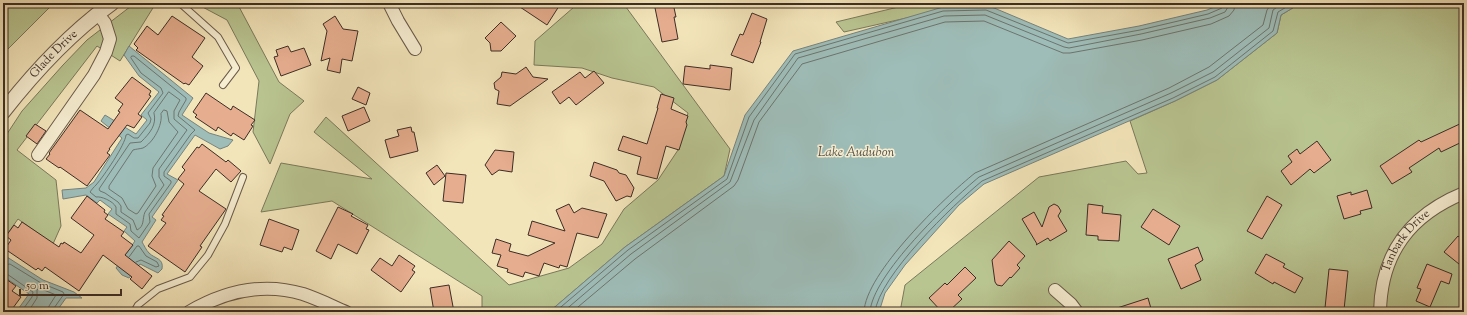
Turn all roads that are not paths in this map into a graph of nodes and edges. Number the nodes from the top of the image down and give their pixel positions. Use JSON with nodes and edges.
{"nodes":[{"id":1,"x":112,"y":3,"type":"edge"},
{"id":2,"x":180,"y":3,"type":"edge"},
{"id":3,"x":389,"y":3,"type":"edge"},
{"id":4,"x":98,"y":14,"type":"junction"},
{"id":5,"x":415,"y":49,"type":"dead end"},
{"id":6,"x":223,"y":85,"type":"dead end"},
{"id":7,"x":3,"y":112,"type":"edge"},
{"id":8,"x":38,"y":155,"type":"dead end"},
{"id":9,"x":243,"y":177,"type":"dead end"},
{"id":10,"x":1464,"y":193,"type":"edge"},
{"id":11,"x":1055,"y":290,"type":"dead end"},
{"id":12,"x":134,"y":312,"type":"edge"},
{"id":13,"x":189,"y":312,"type":"edge"},
{"id":14,"x":346,"y":312,"type":"edge"},
{"id":15,"x":1077,"y":312,"type":"edge"},
{"id":16,"x":1380,"y":312,"type":"edge"}],
"edges":[{"from":1,"to":4,"type":"street","name":"Glade Drive"},
{"from":2,"to":6,"type":"lane"},
{"from":3,"to":5,"type":"street"},
{"from":4,"to":7,"type":"street","name":"Glade Drive"},
{"from":4,"to":8,"type":"street"},
{"from":9,"to":12,"type":"lane"},
{"from":10,"to":16,"type":"street","name":"Tanbark Drive"},
{"from":11,"to":15,"type":"street"},
{"from":13,"to":14,"type":"street"}]}
